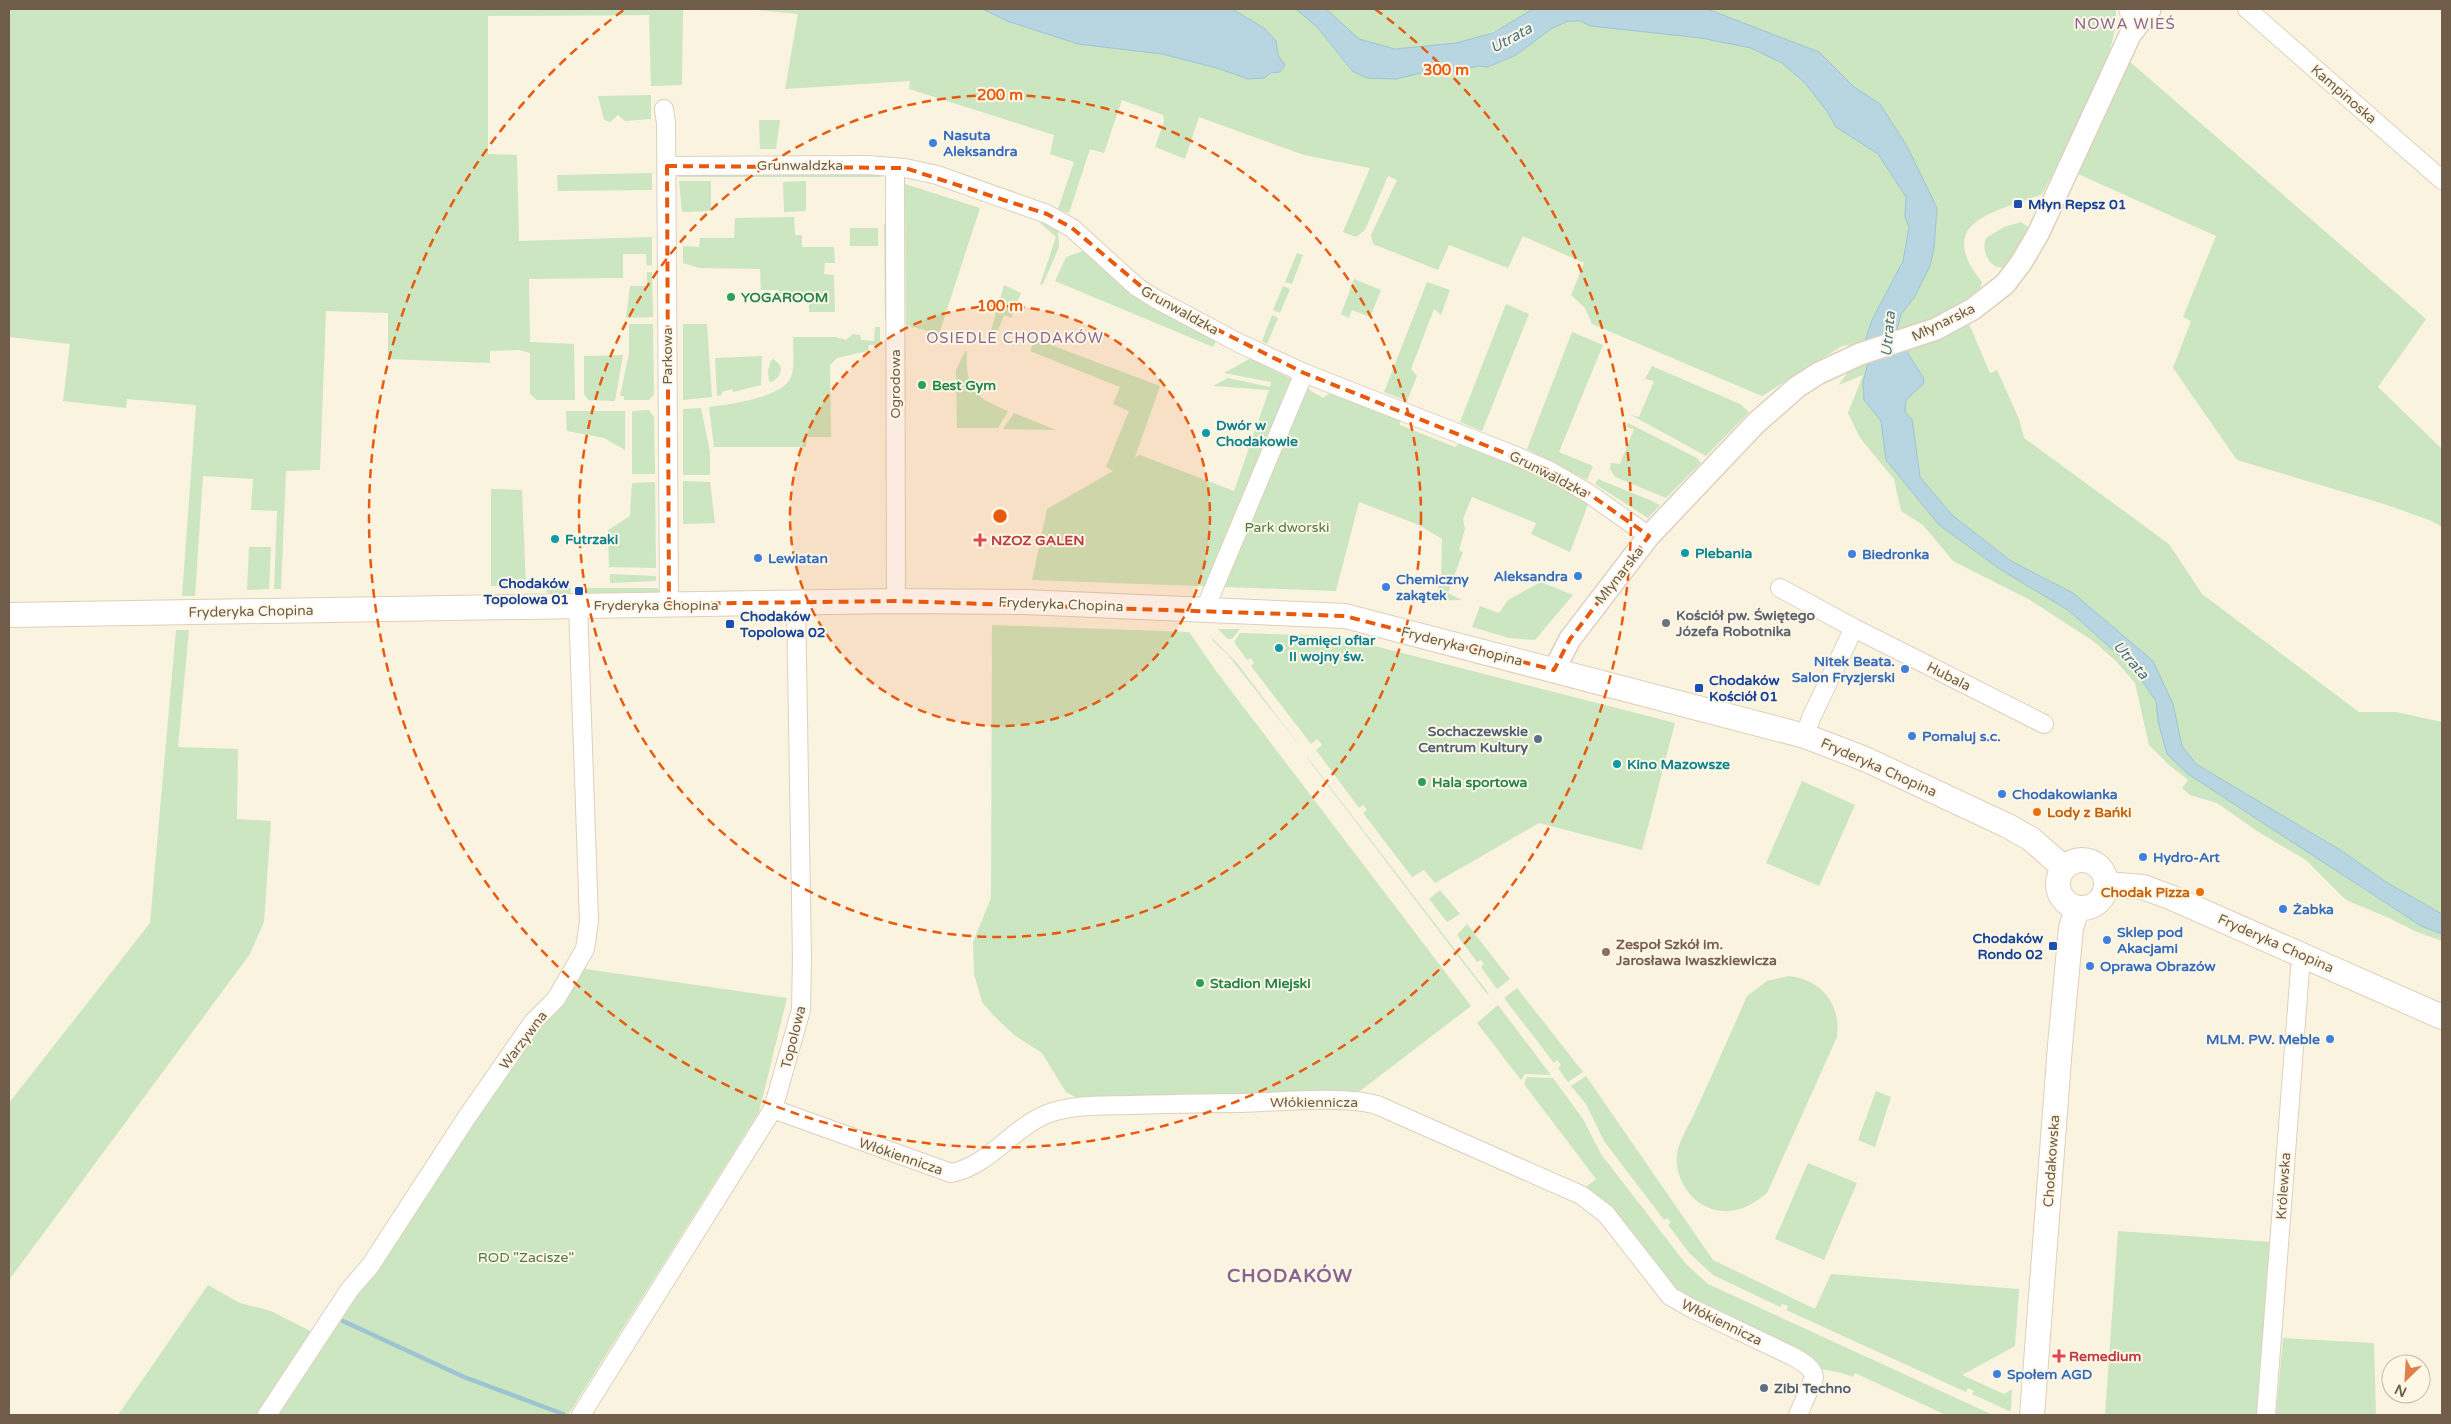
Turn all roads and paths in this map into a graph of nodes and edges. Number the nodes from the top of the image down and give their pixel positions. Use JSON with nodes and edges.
{"nodes":[{"id":1,"x":2247,"y":9,"type":"edge"},
{"id":2,"x":2138,"y":13,"type":"edge"},
{"id":3,"x":664,"y":108,"type":"dead end"},
{"id":4,"x":667,"y":166,"type":"junction"},
{"id":5,"x":895,"y":167,"type":"junction"},
{"id":6,"x":2442,"y":180,"type":"edge"},
{"id":7,"x":1304,"y":373,"type":"junction"},
{"id":8,"x":1649,"y":536,"type":"junction"},
{"id":9,"x":1780,"y":588,"type":"dead end"},
{"id":10,"x":896,"y":600,"type":"junction"},
{"id":11,"x":796,"y":602,"type":"junction"},
{"id":12,"x":670,"y":604,"type":"junction"},
{"id":13,"x":578,"y":605,"type":"junction"},
{"id":14,"x":1205,"y":609,"type":"junction"},
{"id":15,"x":9,"y":615,"type":"edge"},
{"id":16,"x":1854,"y":628,"type":"junction"},
{"id":17,"x":1554,"y":670,"type":"junction"},
{"id":18,"x":2044,"y":724,"type":"dead end"},
{"id":19,"x":1805,"y":736,"type":"junction"},
{"id":20,"x":2064,"y":868,"type":"junction"},
{"id":21,"x":2106,"y":884,"type":"junction"},
{"id":22,"x":2076,"y":908,"type":"junction"},
{"id":23,"x":2304,"y":957,"type":"junction"},
{"id":24,"x":2442,"y":1017,"type":"edge"},
{"id":25,"x":773,"y":1109,"type":"junction"},
{"id":26,"x":267,"y":1415,"type":"edge"},
{"id":27,"x":581,"y":1415,"type":"edge"},
{"id":28,"x":1798,"y":1415,"type":"edge"},
{"id":29,"x":2032,"y":1415,"type":"edge"},
{"id":30,"x":2266,"y":1415,"type":"edge"}],
"edges":[{"from":1,"to":6,"type":"street","name":"Kampinoska"},
{"from":2,"to":8,"type":"street","name":"Młynarska"},
{"from":3,"to":4,"type":"street","name":"Parkowa"},
{"from":4,"to":5,"type":"street","name":"Grunwaldzka"},
{"from":4,"to":12,"type":"street","name":"Parkowa"},
{"from":5,"to":7,"type":"street","name":"Grunwaldzka"},
{"from":5,"to":10,"type":"street","name":"Ogrodowa"},
{"from":7,"to":8,"type":"street","name":"Grunwaldzka"},
{"from":7,"to":14,"type":"street"},
{"from":8,"to":17,"type":"street","name":"Młynarska"},
{"from":9,"to":16,"type":"street","name":"Hubala"},
{"from":10,"to":11,"type":"main road","name":"Fryderyka Chopina"},
{"from":10,"to":14,"type":"main road","name":"Fryderyka Chopina"},
{"from":11,"to":12,"type":"main road","name":"Fryderyka Chopina"},
{"from":11,"to":25,"type":"street","name":"Topolowa"},
{"from":12,"to":13,"type":"main road","name":"Fryderyka Chopina"},
{"from":13,"to":15,"type":"main road","name":"Fryderyka Chopina"},
{"from":13,"to":26,"type":"street","name":"Warzywna"},
{"from":14,"to":17,"type":"main road","name":"Fryderyka Chopina"},
{"from":16,"to":18,"type":"street","name":"Hubala"},
{"from":16,"to":19,"type":"street"},
{"from":17,"to":19,"type":"main road","name":"Fryderyka Chopina"},
{"from":19,"to":20,"type":"main road","name":"Fryderyka Chopina"},
{"from":20,"to":21,"type":"main road"},
{"from":20,"to":22,"type":"main road"},
{"from":21,"to":22,"type":"main road"},
{"from":21,"to":23,"type":"main road","name":"Fryderyka Chopina"},
{"from":22,"to":29,"type":"main road","name":"Chodakowska"},
{"from":23,"to":24,"type":"main road","name":"Fryderyka Chopina"},
{"from":23,"to":30,"type":"street","name":"Królewska"},
{"from":25,"to":27,"type":"street","name":"Topolowa"},
{"from":25,"to":28,"type":"street","name":"Włókiennicza"}]}
